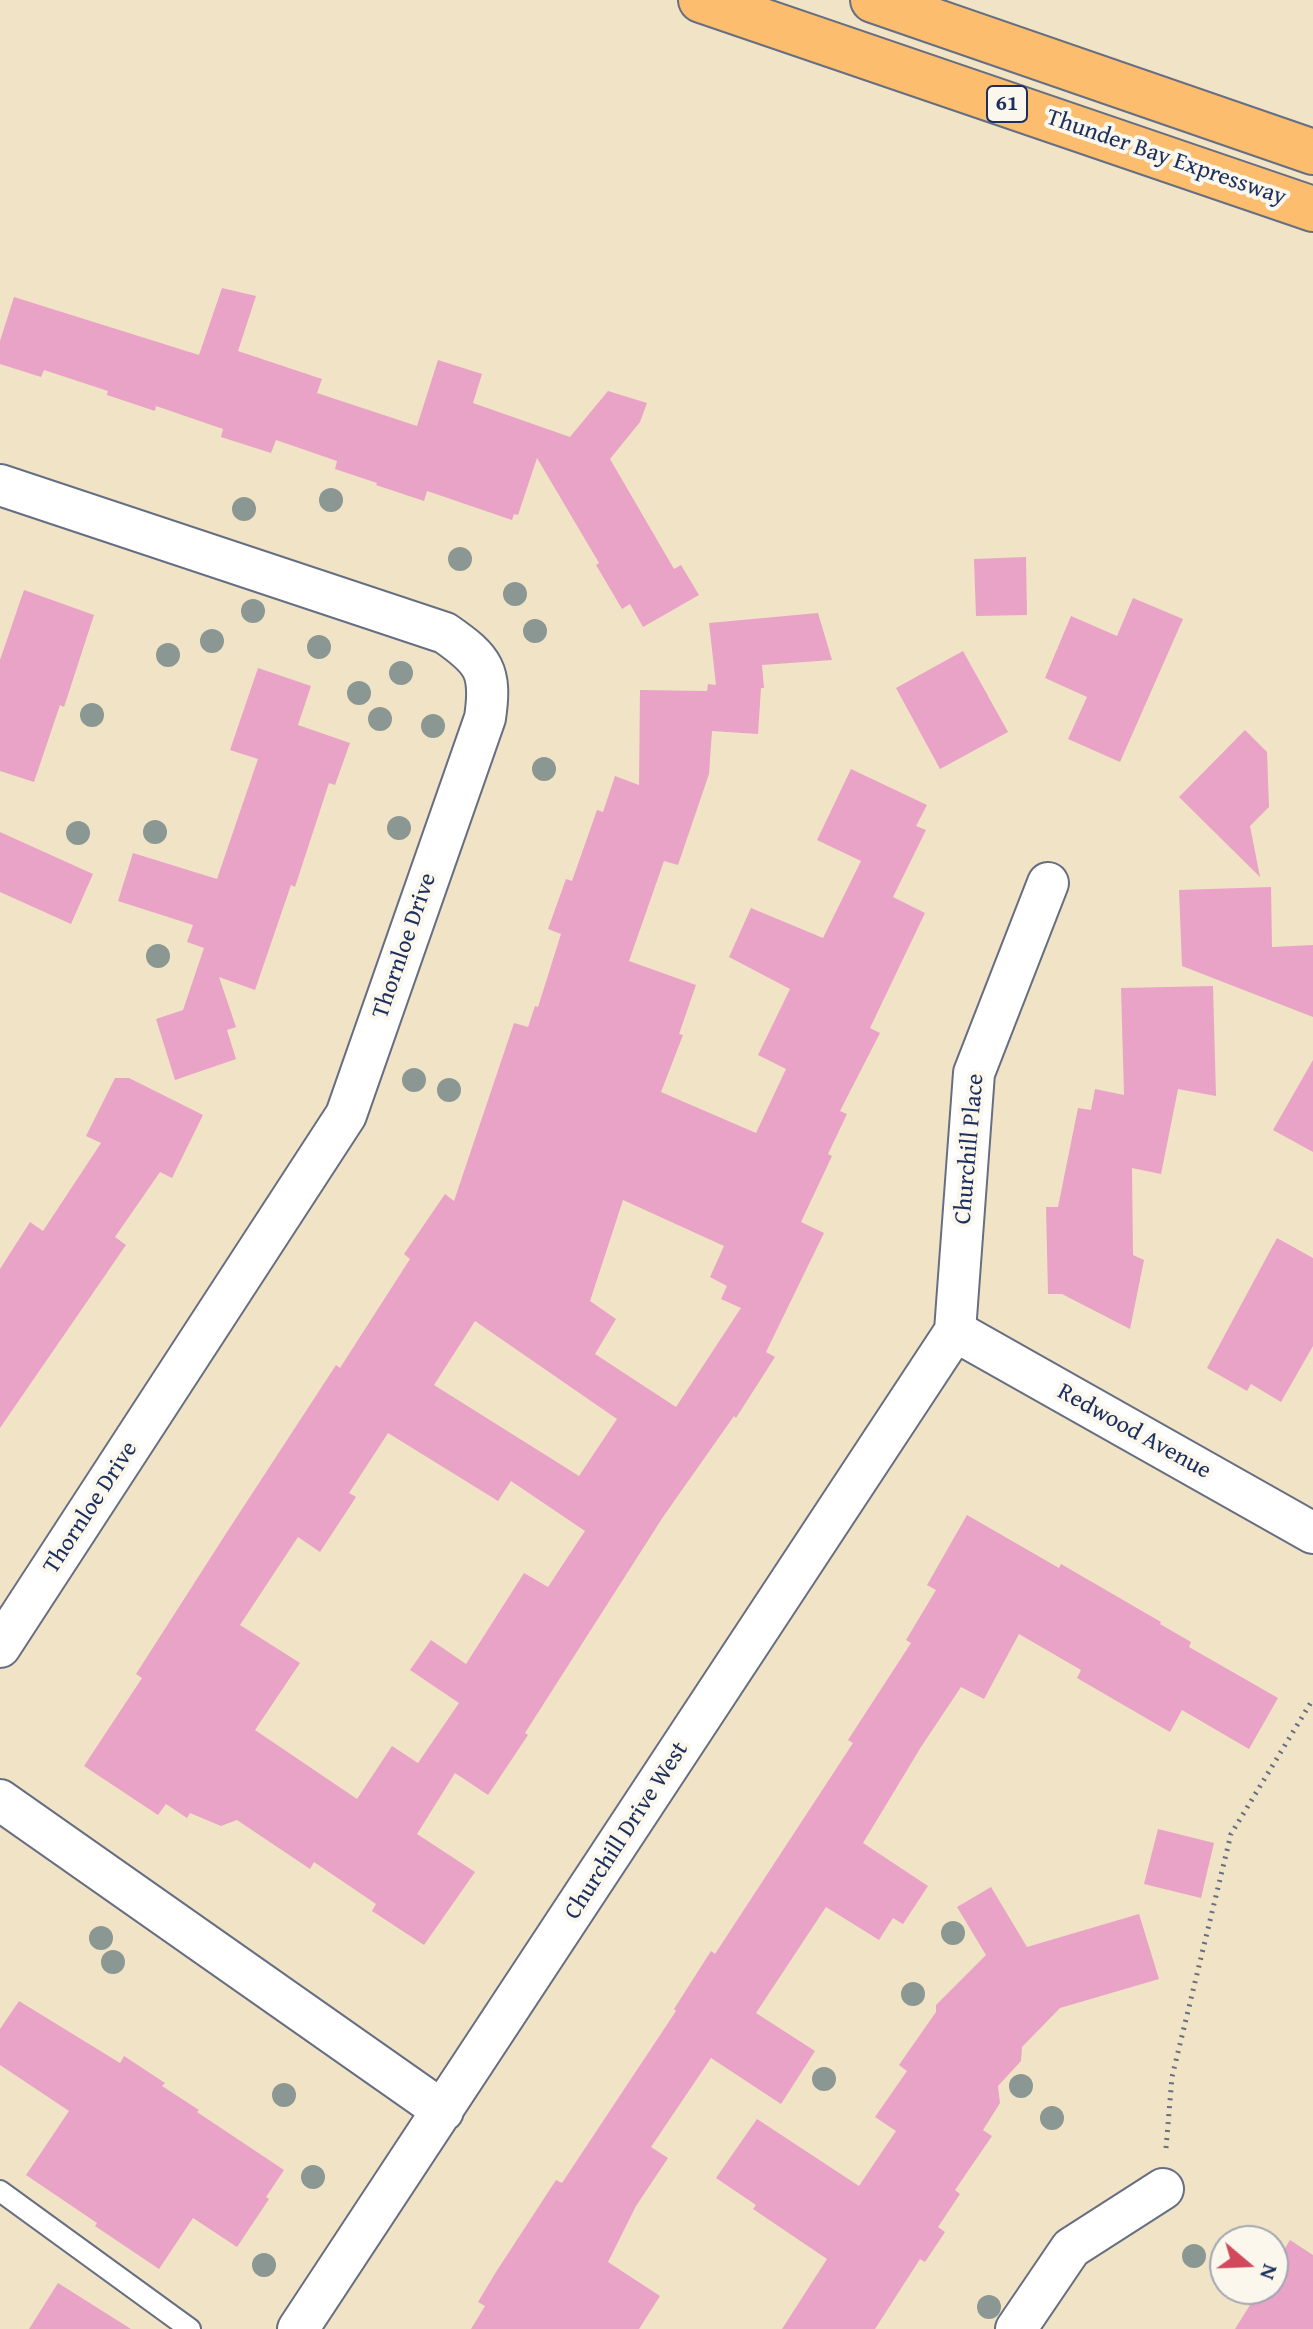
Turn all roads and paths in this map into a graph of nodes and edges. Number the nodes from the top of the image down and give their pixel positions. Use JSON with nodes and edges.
{"nodes":[{"id":1,"x":701,"y":0,"type":"edge"},
{"id":2,"x":873,"y":0,"type":"edge"},
{"id":3,"x":1313,"y":152,"type":"edge"},
{"id":4,"x":1313,"y":209,"type":"edge"},
{"id":5,"x":0,"y":485,"type":"edge"},
{"id":6,"x":1048,"y":883,"type":"dead end"},
{"id":7,"x":955,"y":1331,"type":"junction"},
{"id":8,"x":1313,"y":1533,"type":"edge"},
{"id":9,"x":0,"y":1647,"type":"edge"},
{"id":10,"x":1313,"y":1699,"type":"edge"},
{"id":11,"x":0,"y":1800,"type":"edge"},
{"id":12,"x":443,"y":2111,"type":"junction"},
{"id":13,"x":1163,"y":2189,"type":"joint"},
{"id":14,"x":0,"y":2191,"type":"edge"},
{"id":15,"x":190,"y":2329,"type":"edge"},
{"id":16,"x":298,"y":2329,"type":"edge"},
{"id":17,"x":1016,"y":2329,"type":"edge"}],
"edges":[{"from":1,"to":4,"type":"highway","name":"Thunder Bay Expressway","number":"61"},
{"from":2,"to":3,"type":"highway","number":"61"},
{"from":5,"to":9,"type":"street","name":"Thornloe Drive"},
{"from":6,"to":7,"type":"street","name":"Churchill Place"},
{"from":7,"to":8,"type":"street","name":"Redwood Avenue"},
{"from":7,"to":12,"type":"street","name":"Churchill Drive West"},
{"from":10,"to":13,"type":"path"},
{"from":11,"to":12,"type":"street"},
{"from":12,"to":16,"type":"street","name":"Churchill Drive West"},
{"from":13,"to":17,"type":"street"},
{"from":14,"to":15,"type":"lane"}]}
